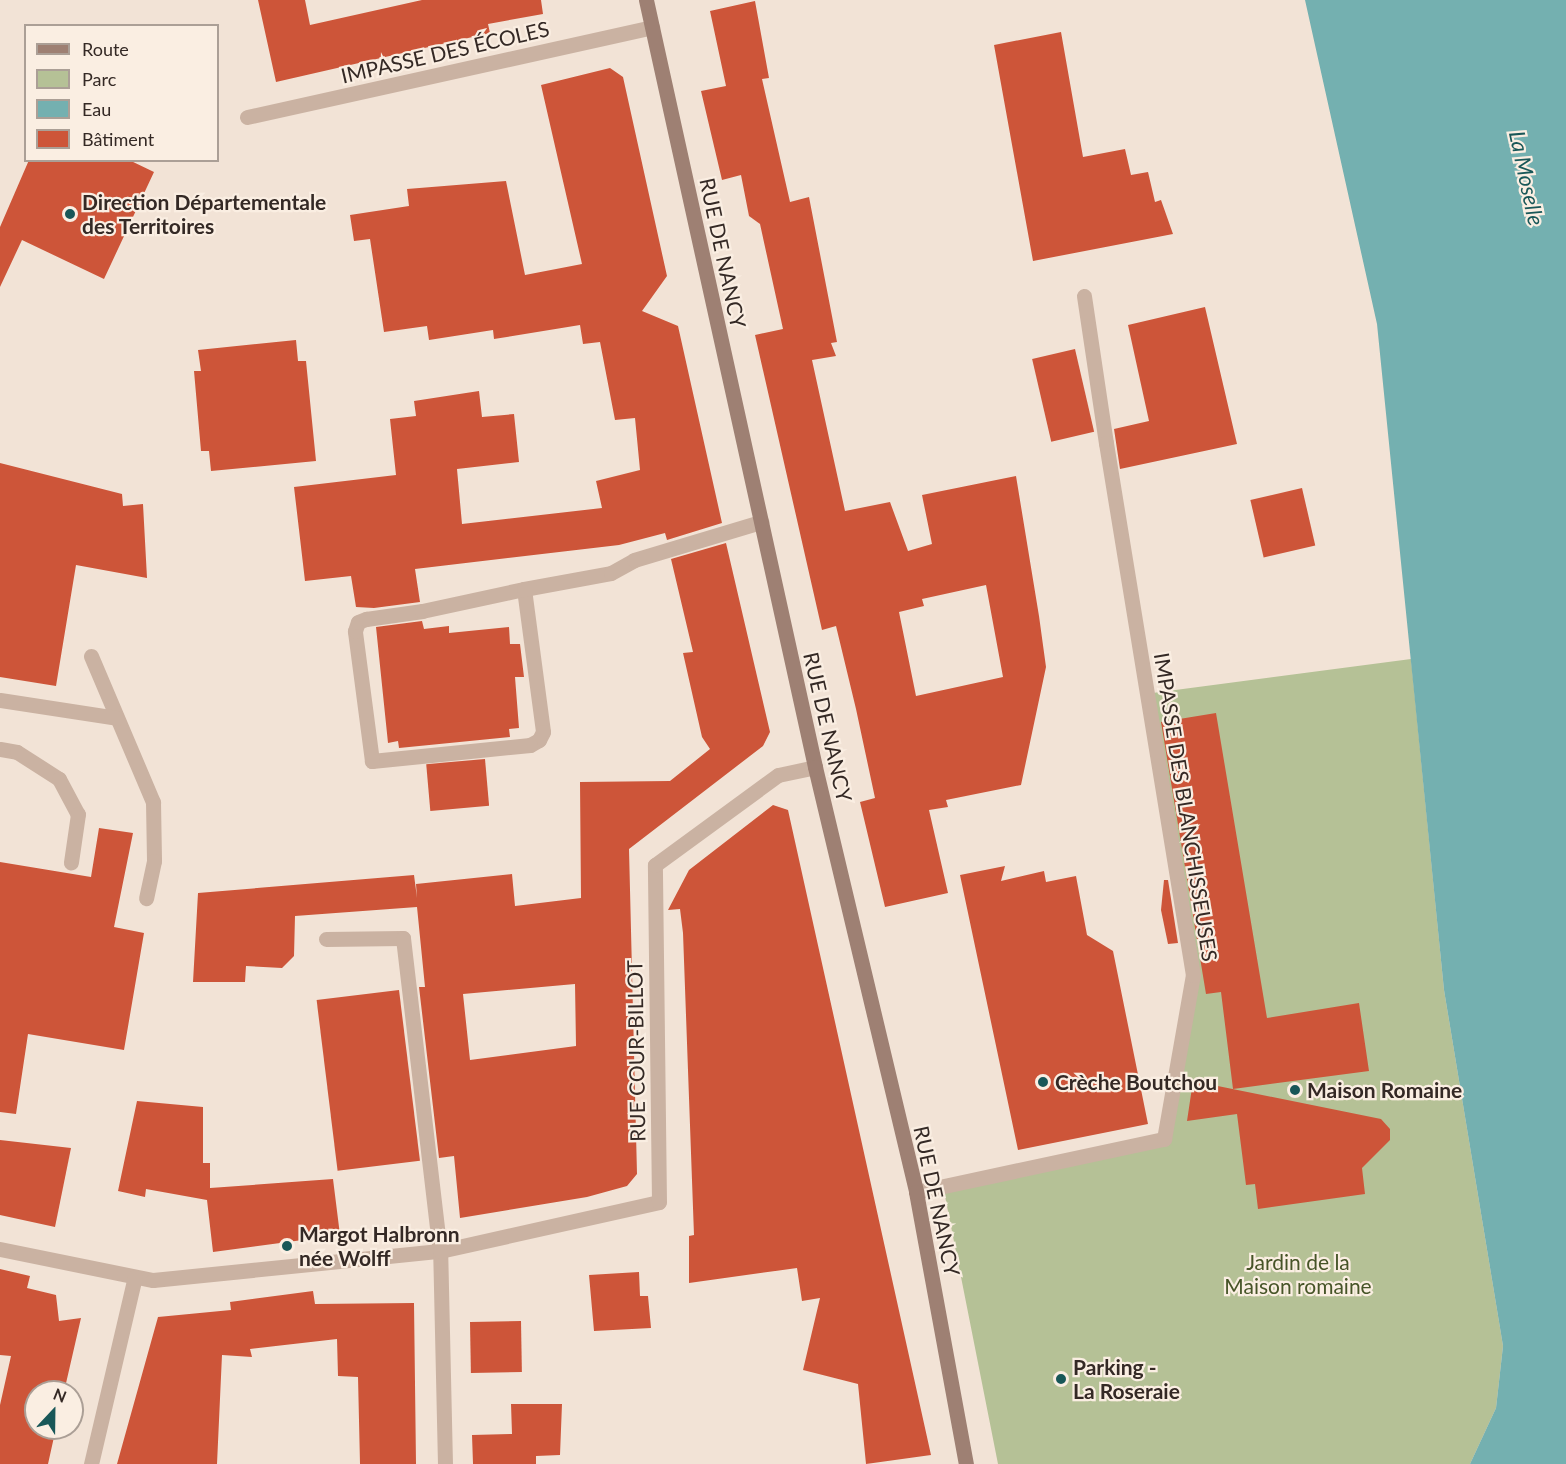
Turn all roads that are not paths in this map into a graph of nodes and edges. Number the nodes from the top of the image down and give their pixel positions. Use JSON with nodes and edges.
{"nodes":[{"id":1,"x":646,"y":0,"type":"edge"},
{"id":2,"x":652,"y":27,"type":"junction"},
{"id":3,"x":247,"y":117,"type":"dead end"},
{"id":4,"x":1084,"y":296,"type":"dead end"},
{"id":5,"x":761,"y":522,"type":"junction"},
{"id":6,"x":524,"y":589,"type":"junction"},
{"id":7,"x":92,"y":656,"type":"dead end"},
{"id":8,"x":0,"y":700,"type":"edge"},
{"id":9,"x":117,"y":718,"type":"junction"},
{"id":10,"x":0,"y":749,"type":"edge"},
{"id":11,"x":815,"y":767,"type":"junction"},
{"id":12,"x":71,"y":862,"type":"dead end"},
{"id":13,"x":146,"y":898,"type":"dead end"},
{"id":14,"x":326,"y":939,"type":"dead end"},
{"id":15,"x":916,"y":1192,"type":"junction"},
{"id":16,"x":0,"y":1249,"type":"edge"},
{"id":17,"x":440,"y":1251,"type":"junction"},
{"id":18,"x":135,"y":1277,"type":"junction"},
{"id":19,"x":91,"y":1464,"type":"edge"},
{"id":20,"x":445,"y":1464,"type":"edge"},
{"id":21,"x":966,"y":1464,"type":"edge"}],
"edges":[{"from":1,"to":2,"type":"main road","name":"RUE DE NANCY"},
{"from":2,"to":3,"type":"street","name":"IMPASSE DES ÉCOLES"},
{"from":2,"to":5,"type":"main road","name":"RUE DE NANCY"},
{"from":4,"to":15,"type":"street","name":"IMPASSE DES BLANCHISSEUSES"},
{"from":5,"to":6,"type":"street"},
{"from":5,"to":11,"type":"main road","name":"RUE DE NANCY"},
{"from":6,"to":6,"type":"street"},
{"from":7,"to":9,"type":"street"},
{"from":8,"to":9,"type":"street"},
{"from":9,"to":13,"type":"street"},
{"from":10,"to":12,"type":"street"},
{"from":11,"to":15,"type":"main road","name":"RUE DE NANCY"},
{"from":11,"to":17,"type":"street","name":"RUE COUR-BILLOT"},
{"from":14,"to":17,"type":"street"},
{"from":15,"to":21,"type":"main road","name":"RUE DE NANCY"},
{"from":16,"to":18,"type":"street"},
{"from":17,"to":18,"type":"street"},
{"from":17,"to":20,"type":"street"},
{"from":18,"to":19,"type":"street"}]}
